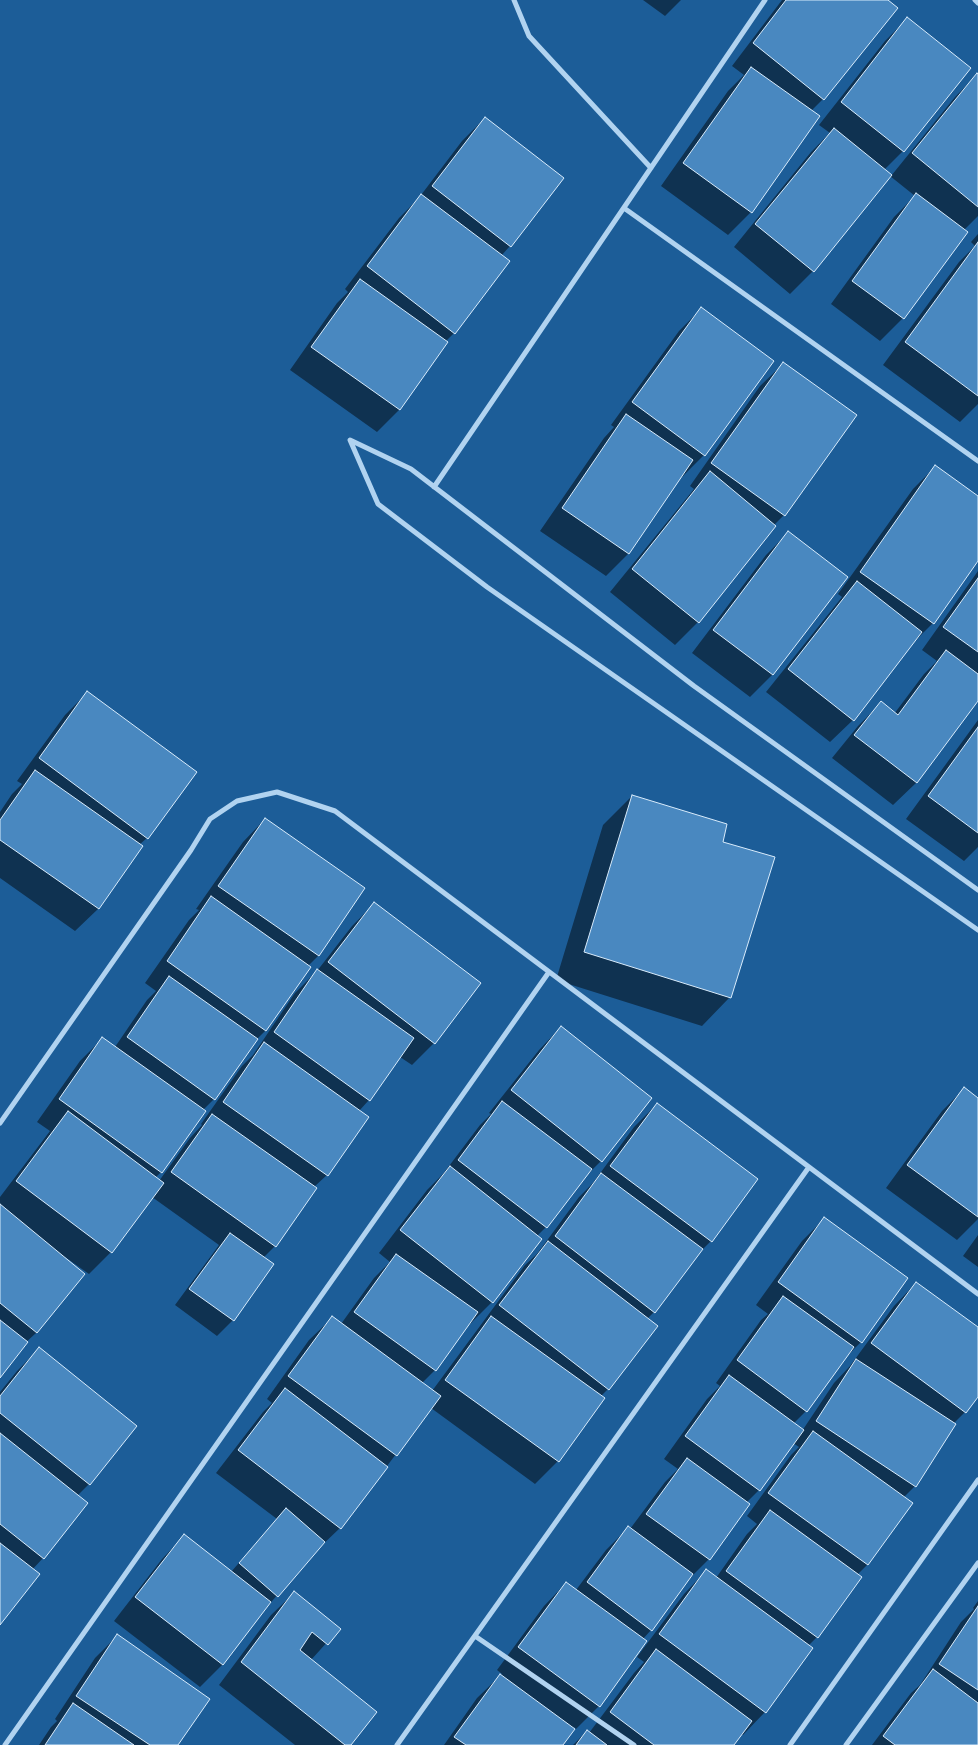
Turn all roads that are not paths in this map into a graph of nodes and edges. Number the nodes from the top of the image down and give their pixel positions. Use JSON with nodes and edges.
{"nodes":[{"id":1,"x":514,"y":0,"type":"edge"},
{"id":2,"x":765,"y":0,"type":"edge"},
{"id":3,"x":974,"y":0,"type":"edge"},
{"id":4,"x":978,"y":2,"type":"edge"},
{"id":5,"x":651,"y":168,"type":"junction"},
{"id":6,"x":624,"y":208,"type":"junction"},
{"id":7,"x":978,"y":461,"type":"edge"},
{"id":8,"x":434,"y":487,"type":"junction"},
{"id":9,"x":978,"y":890,"type":"edge"},
{"id":10,"x":978,"y":930,"type":"edge"},
{"id":11,"x":549,"y":972,"type":"junction"},
{"id":12,"x":0,"y":1123,"type":"edge"},
{"id":13,"x":809,"y":1167,"type":"junction"},
{"id":14,"x":978,"y":1294,"type":"edge"},
{"id":15,"x":978,"y":1480,"type":"edge"},
{"id":16,"x":978,"y":1563,"type":"edge"},
{"id":17,"x":475,"y":1636,"type":"junction"},
{"id":18,"x":5,"y":1745,"type":"edge"},
{"id":19,"x":397,"y":1745,"type":"edge"},
{"id":20,"x":634,"y":1745,"type":"edge"},
{"id":21,"x":790,"y":1745,"type":"edge"},
{"id":22,"x":846,"y":1745,"type":"edge"}],
"edges":[{"from":1,"to":5,"type":"street"},
{"from":2,"to":5,"type":"street"},
{"from":3,"to":4,"type":"street"},
{"from":5,"to":6,"type":"street"},
{"from":6,"to":7,"type":"street"},
{"from":6,"to":8,"type":"street"},
{"from":8,"to":9,"type":"street"},
{"from":8,"to":10,"type":"street"},
{"from":11,"to":12,"type":"street"},
{"from":11,"to":13,"type":"street"},
{"from":11,"to":18,"type":"street"},
{"from":13,"to":14,"type":"street"},
{"from":13,"to":17,"type":"street"},
{"from":15,"to":21,"type":"street"},
{"from":16,"to":22,"type":"street"},
{"from":17,"to":19,"type":"street"},
{"from":17,"to":20,"type":"street"}]}
